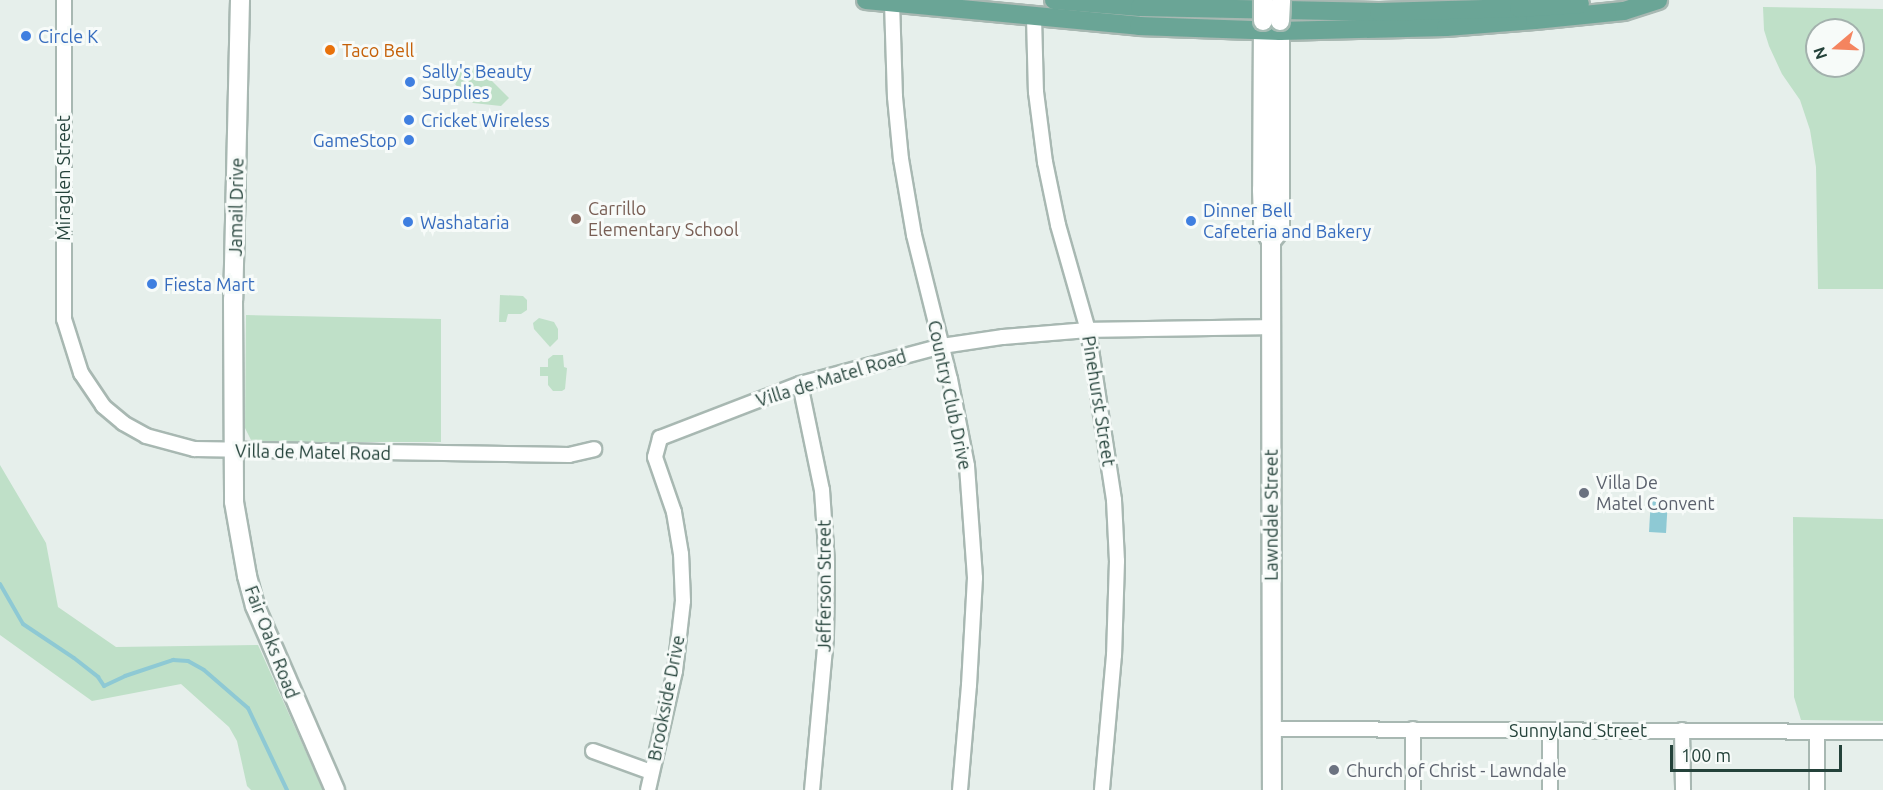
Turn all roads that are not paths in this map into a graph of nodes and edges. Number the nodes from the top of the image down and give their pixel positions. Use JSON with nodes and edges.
{"nodes":[{"id":1,"x":64,"y":0,"type":"edge"},
{"id":2,"x":240,"y":0,"type":"edge"},
{"id":3,"x":866,"y":0,"type":"edge"},
{"id":4,"x":1054,"y":0,"type":"edge"},
{"id":5,"x":1263,"y":0,"type":"edge"},
{"id":6,"x":1281,"y":0,"type":"edge"},
{"id":7,"x":1625,"y":0,"type":"edge"},
{"id":8,"x":1658,"y":0,"type":"edge"},
{"id":9,"x":892,"y":2,"type":"junction"},
{"id":10,"x":1034,"y":16,"type":"junction"},
{"id":11,"x":1271,"y":26,"type":"junction"},
{"id":12,"x":1262,"y":189,"type":"junction"},
{"id":13,"x":1280,"y":191,"type":"junction"},
{"id":14,"x":1271,"y":241,"type":"junction"},
{"id":15,"x":1271,"y":327,"type":"junction"},
{"id":16,"x":1088,"y":330,"type":"junction"},
{"id":17,"x":942,"y":346,"type":"junction"},
{"id":18,"x":73,"y":354,"type":"joint"},
{"id":19,"x":800,"y":384,"type":"junction"},
{"id":20,"x":655,"y":448,"type":"joint"},
{"id":21,"x":594,"y":449,"type":"dead end"},
{"id":22,"x":232,"y":451,"type":"junction"},
{"id":23,"x":1273,"y":729,"type":"junction"},
{"id":24,"x":1413,"y":729,"type":"junction"},
{"id":25,"x":1682,"y":730,"type":"junction"},
{"id":26,"x":1550,"y":731,"type":"junction"},
{"id":27,"x":1883,"y":732,"type":"edge"},
{"id":28,"x":1817,"y":733,"type":"junction"},
{"id":29,"x":593,"y":751,"type":"dead end"},
{"id":30,"x":651,"y":772,"type":"junction"},
{"id":31,"x":334,"y":790,"type":"edge"},
{"id":32,"x":648,"y":790,"type":"edge"},
{"id":33,"x":812,"y":790,"type":"edge"},
{"id":34,"x":960,"y":790,"type":"edge"},
{"id":35,"x":1102,"y":790,"type":"edge"},
{"id":36,"x":1272,"y":790,"type":"edge"},
{"id":37,"x":1413,"y":790,"type":"edge"},
{"id":38,"x":1550,"y":790,"type":"edge"},
{"id":39,"x":1683,"y":790,"type":"edge"},
{"id":40,"x":1817,"y":790,"type":"edge"}],
"edges":[{"from":1,"to":18,"type":"street","name":"Miraglen Street"},
{"from":2,"to":22,"type":"main road","name":"Jamail Drive"},
{"from":3,"to":9,"type":"main road"},
{"from":4,"to":7,"type":"main road"},
{"from":5,"to":11,"type":"main road","name":"Lawndale Street","bridge":true},
{"from":6,"to":11,"type":"main road","name":"Lawndale Street","bridge":true},
{"from":8,"to":11,"type":"main road"},
{"from":9,"to":10,"type":"main road"},
{"from":9,"to":17,"type":"street","name":"Country Club Drive"},
{"from":10,"to":11,"type":"main road"},
{"from":10,"to":16,"type":"street","name":"Pinehurst Street"},
{"from":11,"to":12,"type":"main road","name":"Lawndale Street"},
{"from":11,"to":13,"type":"main road","name":"Lawndale Street"},
{"from":12,"to":13,"type":"main road"},
{"from":12,"to":14,"type":"main road","name":"Lawndale Street"},
{"from":13,"to":14,"type":"main road","name":"Lawndale Street"},
{"from":14,"to":15,"type":"main road","name":"Lawndale Street"},
{"from":15,"to":16,"type":"street","name":"Villa de Matel Road"},
{"from":15,"to":23,"type":"main road","name":"Lawndale Street"},
{"from":16,"to":17,"type":"street","name":"Villa de Matel Road"},
{"from":16,"to":35,"type":"street","name":"Pinehurst Street"},
{"from":17,"to":19,"type":"street","name":"Villa de Matel Road"},
{"from":17,"to":34,"type":"street","name":"Country Club Drive"},
{"from":18,"to":22,"type":"street","name":"Villa de Matel Road"},
{"from":19,"to":20,"type":"street","name":"Villa de Matel Road"},
{"from":19,"to":33,"type":"street","name":"Jefferson Street"},
{"from":20,"to":30,"type":"street","name":"Brookside Drive"},
{"from":21,"to":22,"type":"street","name":"Villa de Matel Road"},
{"from":22,"to":31,"type":"main road","name":"Fair Oaks Road"},
{"from":23,"to":24,"type":"street","name":"Sunnyland Street"},
{"from":23,"to":36,"type":"main road","name":"Lawndale Street"},
{"from":24,"to":26,"type":"street","name":"Sunnyland Street"},
{"from":24,"to":37,"type":"street"},
{"from":25,"to":26,"type":"street","name":"Sunnyland Street"},
{"from":25,"to":28,"type":"street","name":"Sunnyland Street"},
{"from":25,"to":39,"type":"street"},
{"from":26,"to":38,"type":"street"},
{"from":27,"to":28,"type":"street","name":"Sunnyland Street"},
{"from":28,"to":40,"type":"street"},
{"from":29,"to":30,"type":"street","name":"Brookside Drive"},
{"from":30,"to":32,"type":"street","name":"Brookside Drive"}]}
